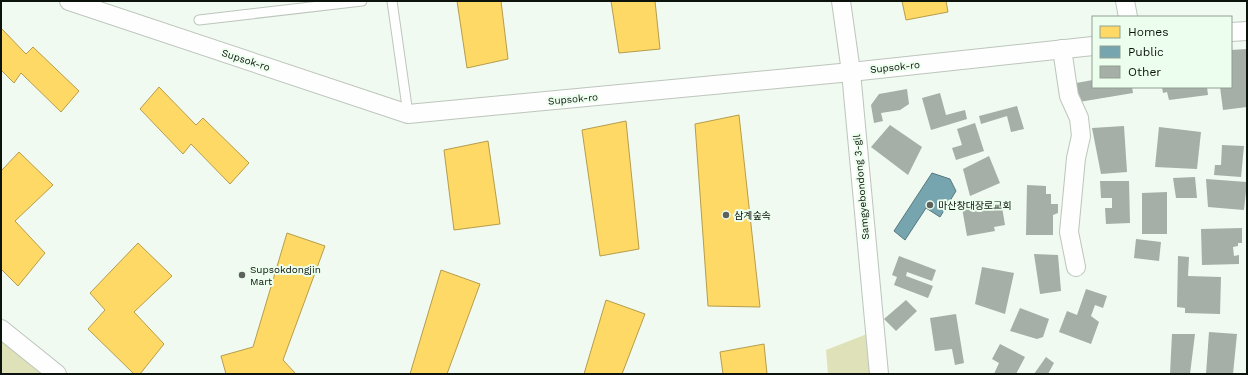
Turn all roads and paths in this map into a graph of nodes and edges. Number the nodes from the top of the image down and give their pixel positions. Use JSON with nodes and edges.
{"nodes":[{"id":1,"x":69,"y":1,"type":"edge"},
{"id":2,"x":362,"y":1,"type":"edge"},
{"id":3,"x":392,"y":1,"type":"edge"},
{"id":4,"x":841,"y":1,"type":"edge"},
{"id":5,"x":1125,"y":1,"type":"edge"},
{"id":6,"x":1128,"y":16,"type":"edge"},
{"id":7,"x":199,"y":20,"type":"dead end"},
{"id":8,"x":1247,"y":31,"type":"edge"},
{"id":9,"x":1232,"y":32,"type":"edge"},
{"id":10,"x":1092,"y":46,"type":"edge"},
{"id":11,"x":1062,"y":49,"type":"junction"},
{"id":12,"x":851,"y":72,"type":"junction"},
{"id":13,"x":408,"y":114,"type":"junction"},
{"id":14,"x":1076,"y":268,"type":"dead end"},
{"id":15,"x":1,"y":329,"type":"edge"},
{"id":16,"x":57,"y":374,"type":"edge"},
{"id":17,"x":879,"y":374,"type":"edge"}],
"edges":[{"from":1,"to":13,"type":"street","name":"Supsok-ro"},
{"from":2,"to":7,"type":"lane"},
{"from":3,"to":13,"type":"lane"},
{"from":4,"to":12,"type":"street","name":"Samgyebondong 3-gil"},
{"from":5,"to":6,"type":"street"},
{"from":8,"to":9,"type":"street"},
{"from":10,"to":11,"type":"street","name":"Supsok-ro"},
{"from":11,"to":12,"type":"street","name":"Supsok-ro"},
{"from":11,"to":14,"type":"street"},
{"from":12,"to":13,"type":"street","name":"Supsok-ro"},
{"from":12,"to":17,"type":"street","name":"Samgyebondong 3-gil"},
{"from":15,"to":16,"type":"street"}]}
